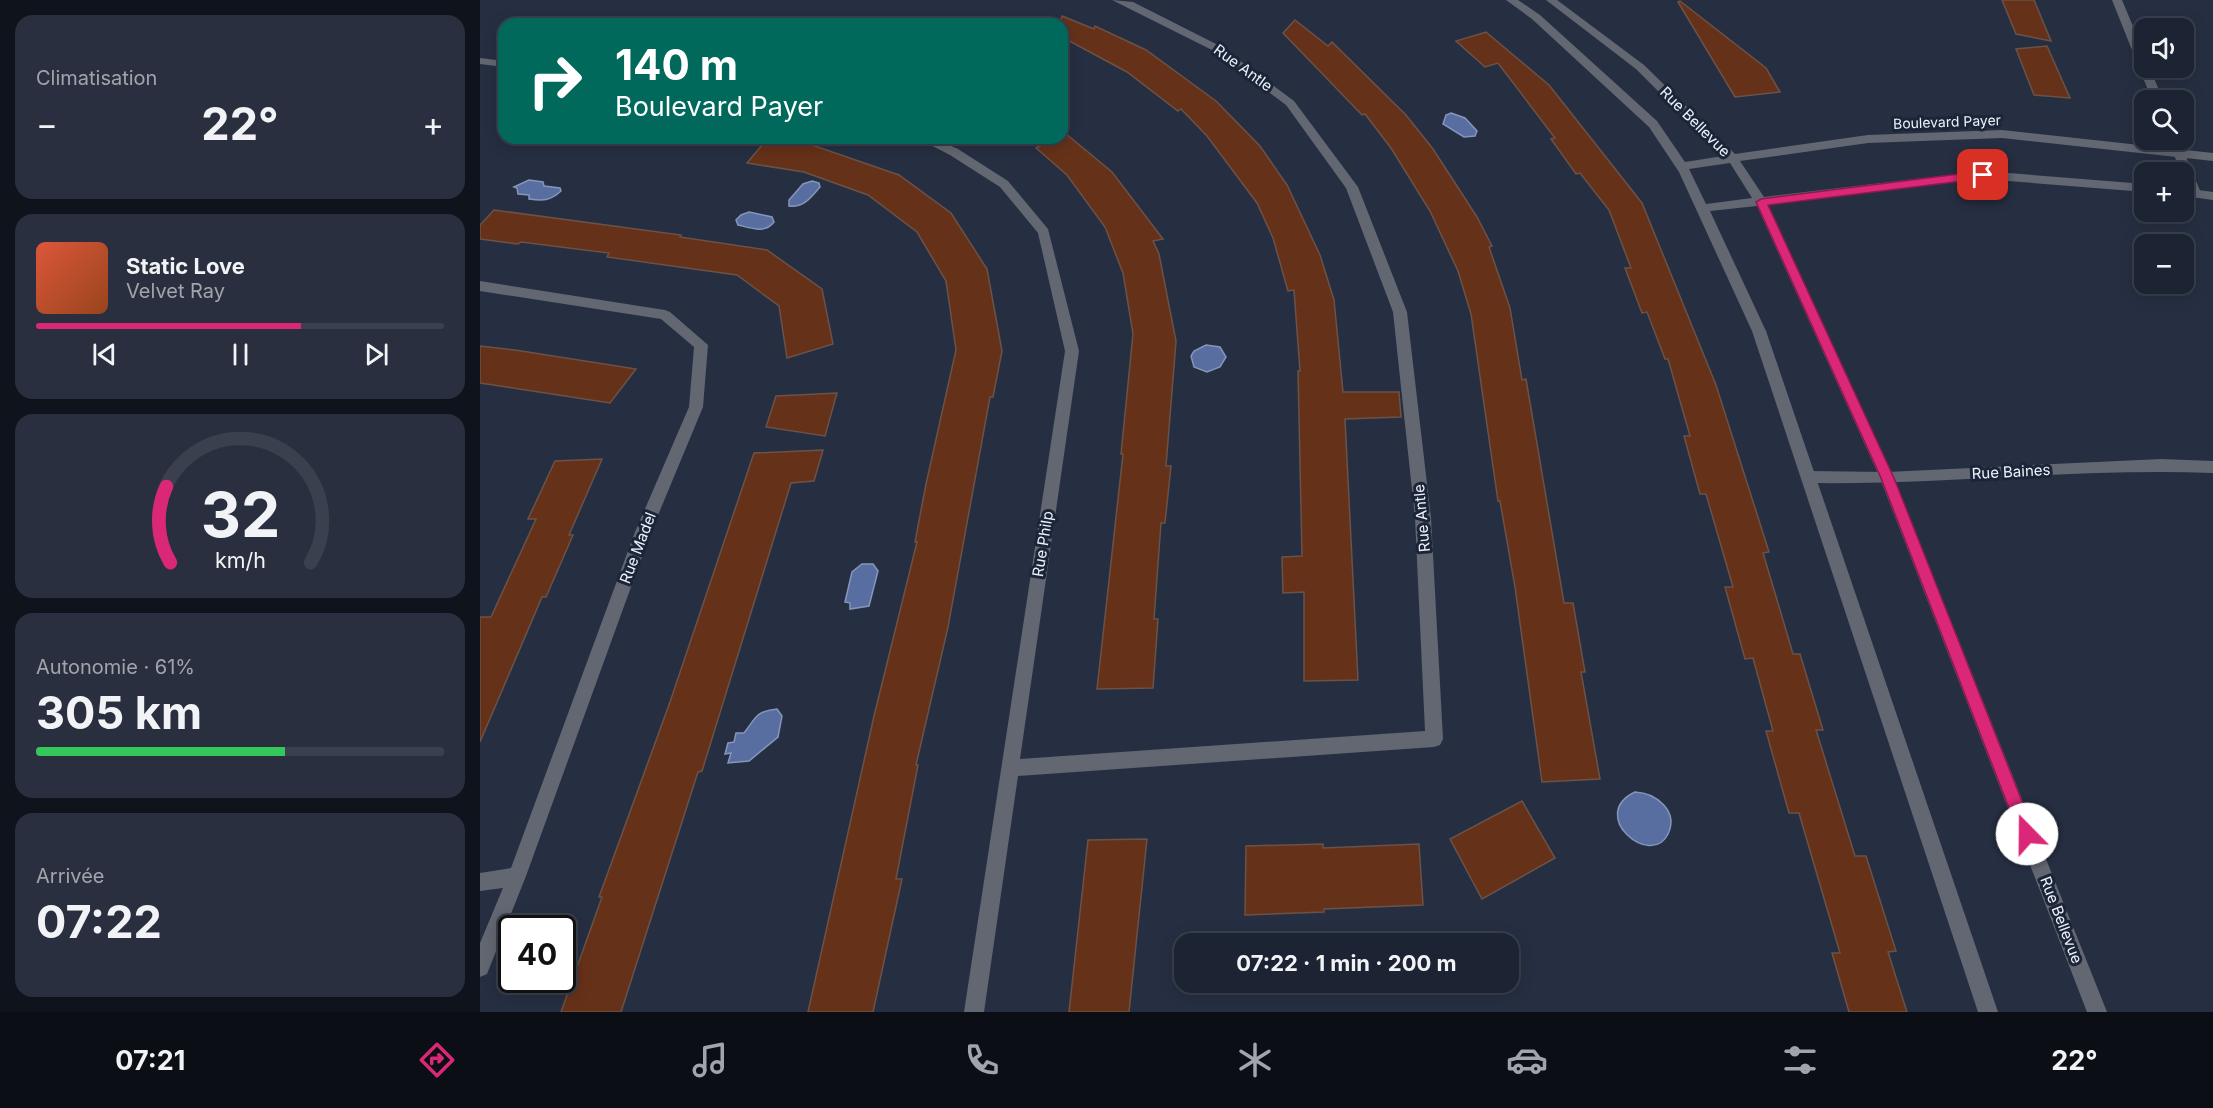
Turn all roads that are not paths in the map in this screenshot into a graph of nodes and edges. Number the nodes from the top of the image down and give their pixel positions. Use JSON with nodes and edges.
{"nodes":[{"id":1,"x":1117,"y":0,"type":"edge"},
{"id":2,"x":1511,"y":0,"type":"edge"},
{"id":3,"x":1551,"y":0,"type":"edge"},
{"id":4,"x":2117,"y":0,"type":"edge"},
{"id":5,"x":480,"y":61,"type":"edge"},
{"id":6,"x":498,"y":63,"type":"edge"},
{"id":7,"x":2154,"y":90,"type":"edge"},
{"id":8,"x":936,"y":144,"type":"edge"},
{"id":9,"x":2178,"y":150,"type":"edge"},
{"id":10,"x":2179,"y":153,"type":"junction"},
{"id":11,"x":2213,"y":157,"type":"edge"},
{"id":12,"x":1733,"y":159,"type":"junction"},
{"id":13,"x":2181,"y":162,"type":"edge"},
{"id":14,"x":1682,"y":166,"type":"junction"},
{"id":15,"x":2134,"y":187,"type":"edge"},
{"id":16,"x":2194,"y":194,"type":"edge"},
{"id":17,"x":2213,"y":196,"type":"edge"},
{"id":18,"x":1761,"y":202,"type":"junction"},
{"id":19,"x":1703,"y":208,"type":"junction"},
{"id":20,"x":480,"y":286,"type":"edge"},
{"id":21,"x":2213,"y":467,"type":"edge"},
{"id":22,"x":1808,"y":477,"type":"junction"},
{"id":23,"x":1887,"y":478,"type":"junction"},
{"id":24,"x":1010,"y":768,"type":"junction"},
{"id":25,"x":517,"y":876,"type":"junction"},
{"id":26,"x":480,"y":882,"type":"edge"},
{"id":27,"x":480,"y":968,"type":"edge"},
{"id":28,"x":974,"y":1012,"type":"edge"},
{"id":29,"x":1988,"y":1012,"type":"edge"},
{"id":30,"x":2097,"y":1012,"type":"edge"}],
"edges":[{"from":1,"to":24,"type":"street","name":"Rue Antle"},
{"from":2,"to":14,"type":"street","name":"Rue Bellevue"},
{"from":3,"to":12,"type":"street","name":"Rue Bellevue"},
{"from":4,"to":7,"type":"street"},
{"from":5,"to":6,"type":"street"},
{"from":8,"to":24,"type":"street","name":"Rue Philp"},
{"from":9,"to":10,"type":"street"},
{"from":10,"to":11,"type":"street","name":"Boulevard Payer"},
{"from":10,"to":12,"type":"street","name":"Boulevard Payer"},
{"from":10,"to":13,"type":"street"},
{"from":12,"to":14,"type":"street","name":"Boulevard Payer"},
{"from":12,"to":18,"type":"street","name":"Rue Bellevue"},
{"from":14,"to":19,"type":"street","name":"Rue Bellevue"},
{"from":15,"to":18,"type":"street"},
{"from":16,"to":17,"type":"street"},
{"from":18,"to":19,"type":"street"},
{"from":18,"to":23,"type":"street","name":"Rue Bellevue"},
{"from":19,"to":22,"type":"street","name":"Rue Bellevue"},
{"from":20,"to":25,"type":"street","name":"Rue Madel"},
{"from":21,"to":23,"type":"street","name":"Rue Baines"},
{"from":22,"to":23,"type":"street","name":"Rue Baines"},
{"from":22,"to":29,"type":"street","name":"Rue Bellevue"},
{"from":23,"to":30,"type":"street","name":"Rue Bellevue"},
{"from":24,"to":28,"type":"street","name":"Rue Philp"},
{"from":25,"to":26,"type":"street"},
{"from":25,"to":27,"type":"street","name":"Rue Madel"}]}
